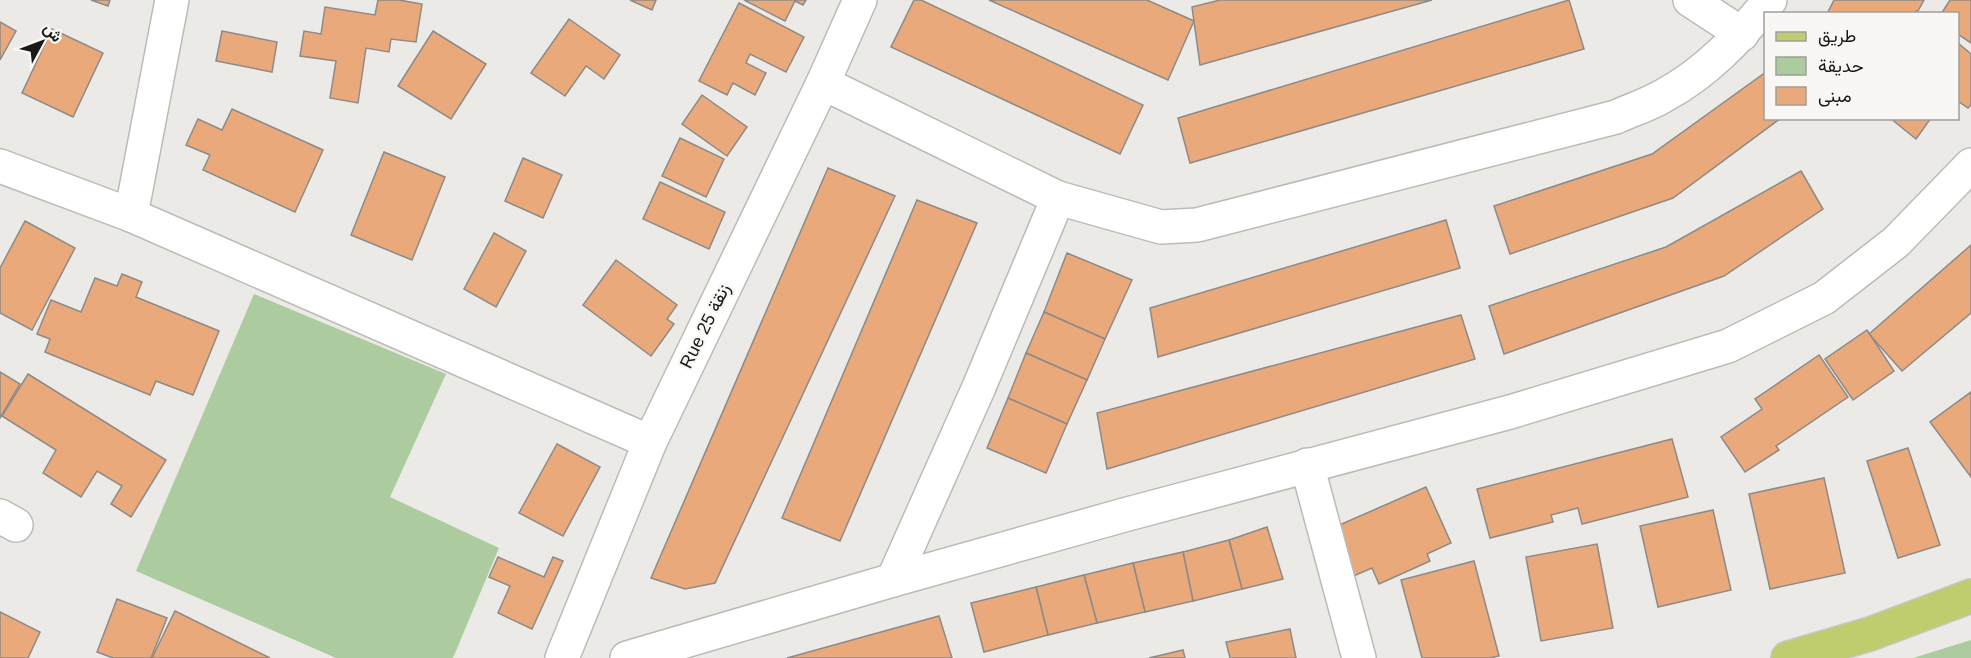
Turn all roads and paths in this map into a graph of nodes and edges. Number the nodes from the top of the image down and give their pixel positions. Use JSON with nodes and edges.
{"nodes":[{"id":1,"x":172,"y":0,"type":"edge"},
{"id":2,"x":860,"y":0,"type":"edge"},
{"id":3,"x":1690,"y":0,"type":"edge"},
{"id":4,"x":1770,"y":0,"type":"edge"},
{"id":5,"x":1742,"y":34,"type":"junction"},
{"id":6,"x":823,"y":83,"type":"junction"},
{"id":7,"x":1971,"y":165,"type":"edge"},
{"id":8,"x":0,"y":166,"type":"edge"},
{"id":9,"x":1058,"y":198,"type":"junction"},
{"id":10,"x":131,"y":215,"type":"junction"},
{"id":11,"x":650,"y":442,"type":"junction"},
{"id":12,"x":1307,"y":465,"type":"junction"},
{"id":13,"x":893,"y":580,"type":"junction"},
{"id":14,"x":1971,"y":596,"type":"edge"},
{"id":15,"x":562,"y":658,"type":"edge"},
{"id":16,"x":627,"y":658,"type":"edge"},
{"id":17,"x":1359,"y":658,"type":"edge"},
{"id":18,"x":1788,"y":658,"type":"edge"}],
"edges":[{"from":1,"to":10,"type":"street"},
{"from":2,"to":6,"type":"street","name":"Rue 25 زنقة"},
{"from":3,"to":5,"type":"street"},
{"from":4,"to":5,"type":"street"},
{"from":5,"to":9,"type":"street"},
{"from":6,"to":9,"type":"street"},
{"from":6,"to":11,"type":"street","name":"Rue 25 زنقة"},
{"from":7,"to":12,"type":"street"},
{"from":8,"to":10,"type":"street"},
{"from":9,"to":13,"type":"street"},
{"from":10,"to":11,"type":"street"},
{"from":11,"to":15,"type":"street","name":"Rue 25 زنقة"},
{"from":12,"to":13,"type":"street"},
{"from":12,"to":17,"type":"street"},
{"from":13,"to":16,"type":"street"},
{"from":14,"to":18,"type":"main road"}]}
